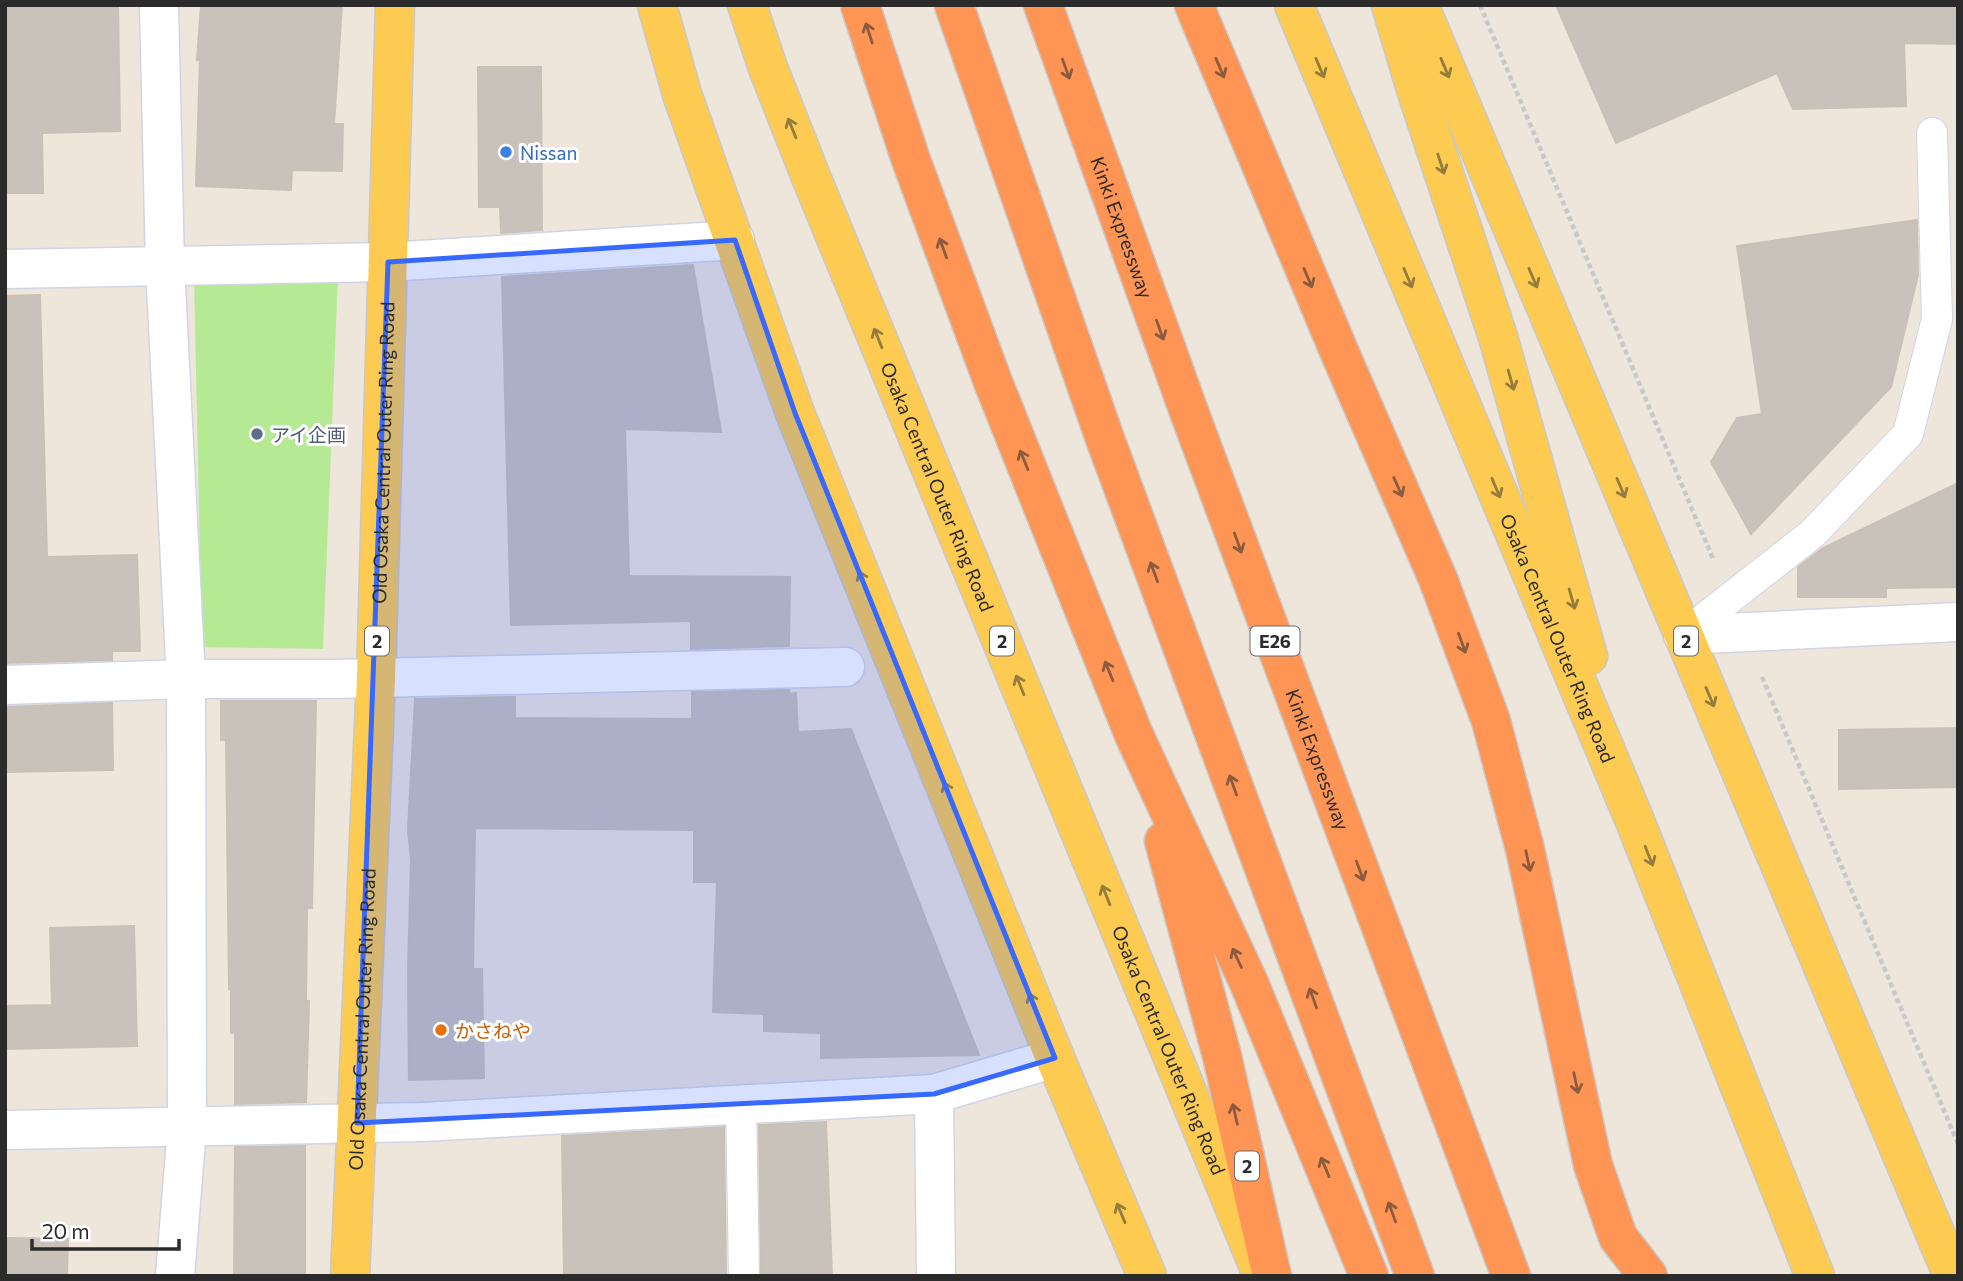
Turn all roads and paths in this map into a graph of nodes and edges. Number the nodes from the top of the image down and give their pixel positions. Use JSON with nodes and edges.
{"nodes":[{"id":1,"x":159,"y":5,"type":"edge"},
{"id":2,"x":395,"y":5,"type":"edge"},
{"id":3,"x":657,"y":5,"type":"edge"},
{"id":4,"x":747,"y":5,"type":"edge"},
{"id":5,"x":860,"y":5,"type":"edge"},
{"id":6,"x":954,"y":5,"type":"edge"},
{"id":7,"x":1043,"y":5,"type":"edge"},
{"id":8,"x":1194,"y":5,"type":"edge"},
{"id":9,"x":1294,"y":5,"type":"edge"},
{"id":10,"x":1391,"y":5,"type":"edge"},
{"id":11,"x":1419,"y":5,"type":"edge"},
{"id":12,"x":1931,"y":133,"type":"dead end"},
{"id":13,"x":735,"y":240,"type":"junction"},
{"id":14,"x":388,"y":262,"type":"junction"},
{"id":15,"x":165,"y":266,"type":"junction"},
{"id":16,"x":5,"y":269,"type":"edge"},
{"id":17,"x":1958,"y":622,"type":"edge"},
{"id":18,"x":1683,"y":635,"type":"junction"},
{"id":19,"x":845,"y":667,"type":"dead end"},
{"id":20,"x":376,"y":678,"type":"junction"},
{"id":21,"x":186,"y":679,"type":"junction"},
{"id":22,"x":5,"y":685,"type":"edge"},
{"id":23,"x":1135,"y":735,"type":"junction"},
{"id":24,"x":1635,"y":821,"type":"junction"},
{"id":25,"x":1055,"y":1058,"type":"junction"},
{"id":26,"x":934,"y":1094,"type":"junction"},
{"id":27,"x":741,"y":1104,"type":"junction"},
{"id":28,"x":357,"y":1124,"type":"junction"},
{"id":29,"x":187,"y":1128,"type":"junction"},
{"id":30,"x":5,"y":1130,"type":"edge"},
{"id":31,"x":175,"y":1276,"type":"edge"},
{"id":32,"x":350,"y":1276,"type":"edge"},
{"id":33,"x":744,"y":1276,"type":"edge"},
{"id":34,"x":936,"y":1276,"type":"edge"},
{"id":35,"x":1147,"y":1276,"type":"edge"},
{"id":36,"x":1262,"y":1276,"type":"edge"},
{"id":37,"x":1272,"y":1276,"type":"edge"},
{"id":38,"x":1369,"y":1276,"type":"edge"},
{"id":39,"x":1415,"y":1276,"type":"edge"},
{"id":40,"x":1511,"y":1276,"type":"edge"},
{"id":41,"x":1648,"y":1276,"type":"edge"},
{"id":42,"x":1815,"y":1276,"type":"edge"},
{"id":43,"x":1953,"y":1276,"type":"edge"}],
"edges":[{"from":1,"to":15,"type":"street"},
{"from":2,"to":14,"type":"main road","name":"Old Osaka Central Outer Ring Road","number":"2"},
{"from":3,"to":13,"type":"main road"},
{"from":36,"to":4,"type":"main road","name":"Osaka Central Outer Ring Road","number":"2","one_way":true},
{"from":23,"to":5,"type":"highway","one_way":true},
{"from":39,"to":6,"type":"highway","one_way":true},
{"from":7,"to":40,"type":"highway","name":"Kinki Expressway","number":"E26","one_way":true},
{"from":8,"to":41,"type":"highway","one_way":true},
{"from":9,"to":24,"type":"main road","name":"Osaka Central Outer Ring Road","one_way":true},
{"from":10,"to":24,"type":"main road","one_way":true},
{"from":11,"to":18,"type":"main road","number":"2","one_way":true},
{"from":12,"to":18,"type":"lane"},
{"from":13,"to":14,"type":"street"},
{"from":25,"to":13,"type":"main road","one_way":true},
{"from":14,"to":15,"type":"street"},
{"from":14,"to":20,"type":"main road","name":"Old Osaka Central Outer Ring Road","number":"2"},
{"from":15,"to":16,"type":"street"},
{"from":15,"to":21,"type":"street"},
{"from":17,"to":18,"type":"street"},
{"from":18,"to":43,"type":"main road","number":"2","one_way":true},
{"from":19,"to":20,"type":"street"},
{"from":20,"to":21,"type":"street"},
{"from":20,"to":28,"type":"main road","name":"Old Osaka Central Outer Ring Road","number":"2"},
{"from":21,"to":22,"type":"street"},
{"from":21,"to":29,"type":"street"},
{"from":37,"to":23,"type":"highway","number":"2","one_way":true},
{"from":38,"to":23,"type":"highway","one_way":true},
{"from":24,"to":42,"type":"main road","name":"Osaka Central Outer Ring Road","one_way":true},
{"from":25,"to":26,"type":"street"},
{"from":35,"to":25,"type":"main road","one_way":true},
{"from":26,"to":27,"type":"street"},
{"from":26,"to":34,"type":"street"},
{"from":27,"to":28,"type":"street"},
{"from":27,"to":33,"type":"lane"},
{"from":28,"to":29,"type":"street"},
{"from":28,"to":32,"type":"main road","name":"Old Osaka Central Outer Ring Road","number":"2"},
{"from":29,"to":30,"type":"street"},
{"from":29,"to":31,"type":"street"}]}
